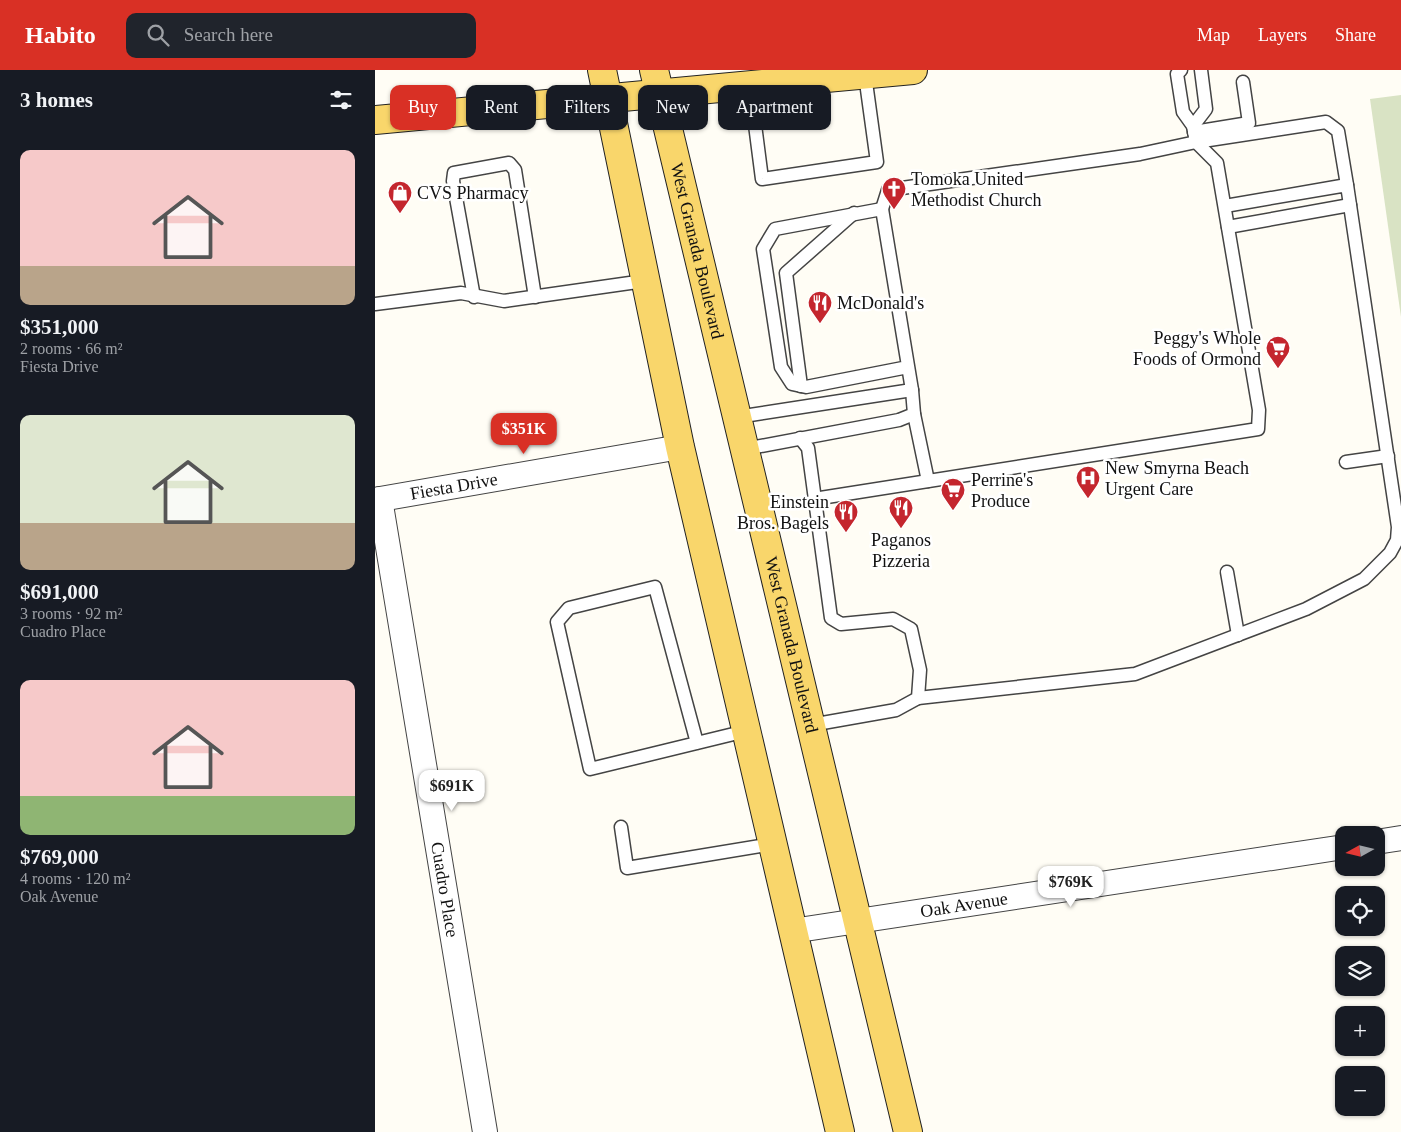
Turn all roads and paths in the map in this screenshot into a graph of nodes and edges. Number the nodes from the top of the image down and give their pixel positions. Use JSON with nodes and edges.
{"nodes":[{"id":1,"x":601,"y":70,"type":"edge"},
{"id":2,"x":913,"y":70,"type":"edge"},
{"id":3,"x":1181,"y":70,"type":"edge"},
{"id":4,"x":1201,"y":70,"type":"edge"},
{"id":5,"x":865,"y":74,"type":"junction"},
{"id":6,"x":657,"y":82,"type":"edge"},
{"id":7,"x":1243,"y":82,"type":"dead end"},
{"id":8,"x":604,"y":85,"type":"edge"},
{"id":9,"x":727,"y":85,"type":"edge"},
{"id":10,"x":760,"y":85,"type":"edge"},
{"id":11,"x":628,"y":92,"type":"edge"},
{"id":12,"x":546,"y":105,"type":"edge"},
{"id":13,"x":375,"y":120,"type":"edge"},
{"id":14,"x":613,"y":130,"type":"edge"},
{"id":15,"x":756,"y":130,"type":"edge"},
{"id":16,"x":1194,"y":133,"type":"junction"},
{"id":17,"x":1347,"y":185,"type":"junction"},
{"id":18,"x":1350,"y":205,"type":"junction"},
{"id":19,"x":1225,"y":206,"type":"junction"},
{"id":20,"x":882,"y":209,"type":"junction"},
{"id":21,"x":854,"y":213,"type":"junction"},
{"id":22,"x":1228,"y":227,"type":"junction"},
{"id":23,"x":644,"y":281,"type":"junction"},
{"id":24,"x":474,"y":297,"type":"junction"},
{"id":25,"x":535,"y":297,"type":"junction"},
{"id":26,"x":375,"y":304,"type":"edge"},
{"id":27,"x":908,"y":367,"type":"junction"},
{"id":28,"x":801,"y":386,"type":"junction"},
{"id":29,"x":912,"y":390,"type":"junction"},
{"id":30,"x":914,"y":414,"type":"junction"},
{"id":31,"x":737,"y":417,"type":"junction"},
{"id":32,"x":800,"y":438,"type":"junction"},
{"id":33,"x":680,"y":447,"type":"junction"},
{"id":34,"x":745,"y":449,"type":"junction"},
{"id":35,"x":1388,"y":456,"type":"junction"},
{"id":36,"x":1346,"y":462,"type":"dead end"},
{"id":37,"x":928,"y":481,"type":"junction"},
{"id":38,"x":814,"y":499,"type":"junction"},
{"id":39,"x":378,"y":500,"type":"edge"},
{"id":40,"x":1227,"y":572,"type":"dead end"},
{"id":41,"x":1238,"y":635,"type":"junction"},
{"id":42,"x":918,"y":698,"type":"junction"},
{"id":43,"x":811,"y":725,"type":"junction"},
{"id":44,"x":746,"y":731,"type":"junction"},
{"id":45,"x":697,"y":743,"type":"junction"},
{"id":46,"x":621,"y":827,"type":"dead end"},
{"id":47,"x":1401,"y":838,"type":"edge"},
{"id":48,"x":1385,"y":841,"type":"edge"},
{"id":49,"x":772,"y":844,"type":"junction"},
{"id":50,"x":1335,"y":848,"type":"edge"},
{"id":51,"x":858,"y":921,"type":"junction"},
{"id":52,"x":792,"y":931,"type":"junction"},
{"id":53,"x":485,"y":1132,"type":"edge"},
{"id":54,"x":839,"y":1132,"type":"edge"},
{"id":55,"x":908,"y":1132,"type":"edge"}],
"edges":[{"from":1,"to":8,"type":"main road"},
{"from":2,"to":5,"type":"main road"},
{"from":3,"to":16,"type":"lane"},
{"from":4,"to":16,"type":"lane"},
{"from":5,"to":10,"type":"main road"},
{"from":5,"to":15,"type":"lane"},
{"from":6,"to":9,"type":"main road"},
{"from":6,"to":11,"type":"main road"},
{"from":6,"to":31,"type":"main road","name":"West Granada Boulevard"},
{"from":7,"to":16,"type":"lane"},
{"from":12,"to":13,"type":"main road"},
{"from":14,"to":23,"type":"main road"},
{"from":16,"to":17,"type":"lane"},
{"from":16,"to":19,"type":"lane"},
{"from":16,"to":20,"type":"lane"},
{"from":17,"to":18,"type":"lane"},
{"from":17,"to":19,"type":"lane"},
{"from":18,"to":22,"type":"lane"},
{"from":18,"to":35,"type":"lane"},
{"from":19,"to":22,"type":"lane"},
{"from":20,"to":21,"type":"lane"},
{"from":20,"to":27,"type":"lane"},
{"from":21,"to":28,"type":"lane"},
{"from":21,"to":28,"type":"lane"},
{"from":22,"to":37,"type":"lane"},
{"from":23,"to":25,"type":"lane"},
{"from":23,"to":33,"type":"main road"},
{"from":24,"to":25,"type":"lane"},
{"from":24,"to":25,"type":"lane"},
{"from":24,"to":26,"type":"lane"},
{"from":27,"to":28,"type":"lane"},
{"from":27,"to":29,"type":"lane"},
{"from":29,"to":30,"type":"lane"},
{"from":29,"to":31,"type":"lane"},
{"from":30,"to":32,"type":"lane"},
{"from":30,"to":37,"type":"lane"},
{"from":31,"to":34,"type":"main road","name":"West Granada Boulevard"},
{"from":32,"to":34,"type":"lane"},
{"from":32,"to":38,"type":"lane"},
{"from":33,"to":39,"type":"street","name":"Fiesta Drive"},
{"from":33,"to":44,"type":"main road"},
{"from":34,"to":43,"type":"main road","name":"West Granada Boulevard"},
{"from":35,"to":36,"type":"lane"},
{"from":35,"to":41,"type":"lane"},
{"from":37,"to":38,"type":"lane"},
{"from":38,"to":42,"type":"lane"},
{"from":39,"to":53,"type":"street","name":"Cuadro Place"},
{"from":40,"to":41,"type":"lane"},
{"from":41,"to":42,"type":"lane"},
{"from":42,"to":43,"type":"lane"},
{"from":43,"to":51,"type":"main road","name":"West Granada Boulevard"},
{"from":44,"to":45,"type":"lane"},
{"from":44,"to":49,"type":"main road"},
{"from":45,"to":45,"type":"lane"},
{"from":46,"to":49,"type":"lane"},
{"from":47,"to":48,"type":"street"},
{"from":49,"to":52,"type":"main road"},
{"from":50,"to":51,"type":"street","name":"Oak Avenue"},
{"from":51,"to":52,"type":"street","name":"Oak Avenue"},
{"from":51,"to":55,"type":"main road","name":"West Granada Boulevard"},
{"from":52,"to":54,"type":"main road"}]}
